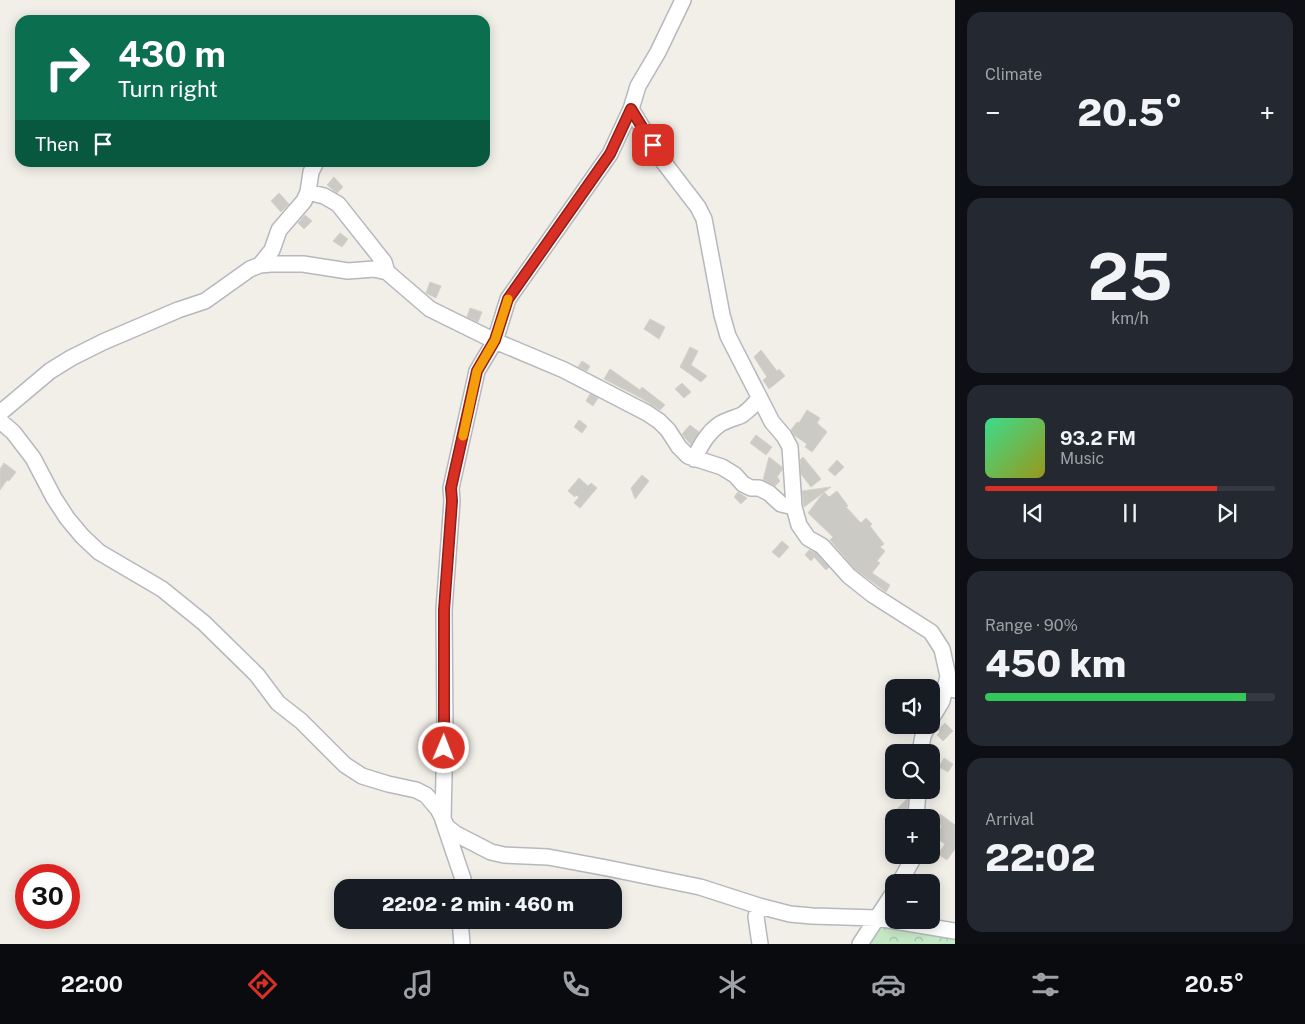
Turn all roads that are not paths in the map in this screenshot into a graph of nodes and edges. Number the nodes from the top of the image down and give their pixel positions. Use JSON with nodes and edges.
{"nodes":[{"id":1,"x":684,"y":0,"type":"edge"},
{"id":2,"x":631,"y":109,"type":"junction"},
{"id":3,"x":314,"y":167,"type":"edge"},
{"id":4,"x":308,"y":192,"type":"junction"},
{"id":5,"x":260,"y":265,"type":"junction"},
{"id":6,"x":387,"y":272,"type":"junction"},
{"id":7,"x":495,"y":340,"type":"junction"},
{"id":8,"x":759,"y":398,"type":"junction"},
{"id":9,"x":0,"y":413,"type":"edge"},
{"id":10,"x":0,"y":421,"type":"edge"},
{"id":11,"x":694,"y":459,"type":"junction"},
{"id":12,"x":794,"y":507,"type":"junction"},
{"id":13,"x":948,"y":676,"type":"junction"},
{"id":14,"x":955,"y":690,"type":"edge"},
{"id":15,"x":940,"y":704,"type":"edge"},
{"id":16,"x":443,"y":820,"type":"junction"},
{"id":17,"x":463,"y":879,"type":"edge"},
{"id":18,"x":759,"y":906,"type":"junction"},
{"id":19,"x":885,"y":907,"type":"edge"},
{"id":20,"x":878,"y":918,"type":"junction"},
{"id":21,"x":461,"y":929,"type":"edge"},
{"id":22,"x":955,"y":931,"type":"edge"},
{"id":23,"x":462,"y":944,"type":"edge"},
{"id":24,"x":760,"y":944,"type":"edge"},
{"id":25,"x":860,"y":944,"type":"edge"}],
"edges":[{"from":1,"to":2,"type":"street"},
{"from":2,"to":7,"type":"street"},
{"from":2,"to":8,"type":"street"},
{"from":3,"to":4,"type":"street"},
{"from":4,"to":5,"type":"street"},
{"from":4,"to":6,"type":"street"},
{"from":5,"to":6,"type":"street"},
{"from":5,"to":9,"type":"street"},
{"from":6,"to":7,"type":"street"},
{"from":7,"to":11,"type":"street"},
{"from":7,"to":16,"type":"street"},
{"from":8,"to":11,"type":"street"},
{"from":8,"to":12,"type":"street"},
{"from":10,"to":16,"type":"street"},
{"from":11,"to":12,"type":"street"},
{"from":12,"to":13,"type":"street"},
{"from":13,"to":14,"type":"street"},
{"from":13,"to":15,"type":"street"},
{"from":16,"to":17,"type":"street"},
{"from":16,"to":18,"type":"street"},
{"from":18,"to":20,"type":"street"},
{"from":18,"to":24,"type":"street"},
{"from":19,"to":20,"type":"street"},
{"from":20,"to":22,"type":"street"},
{"from":20,"to":25,"type":"street"},
{"from":21,"to":23,"type":"street"}]}
